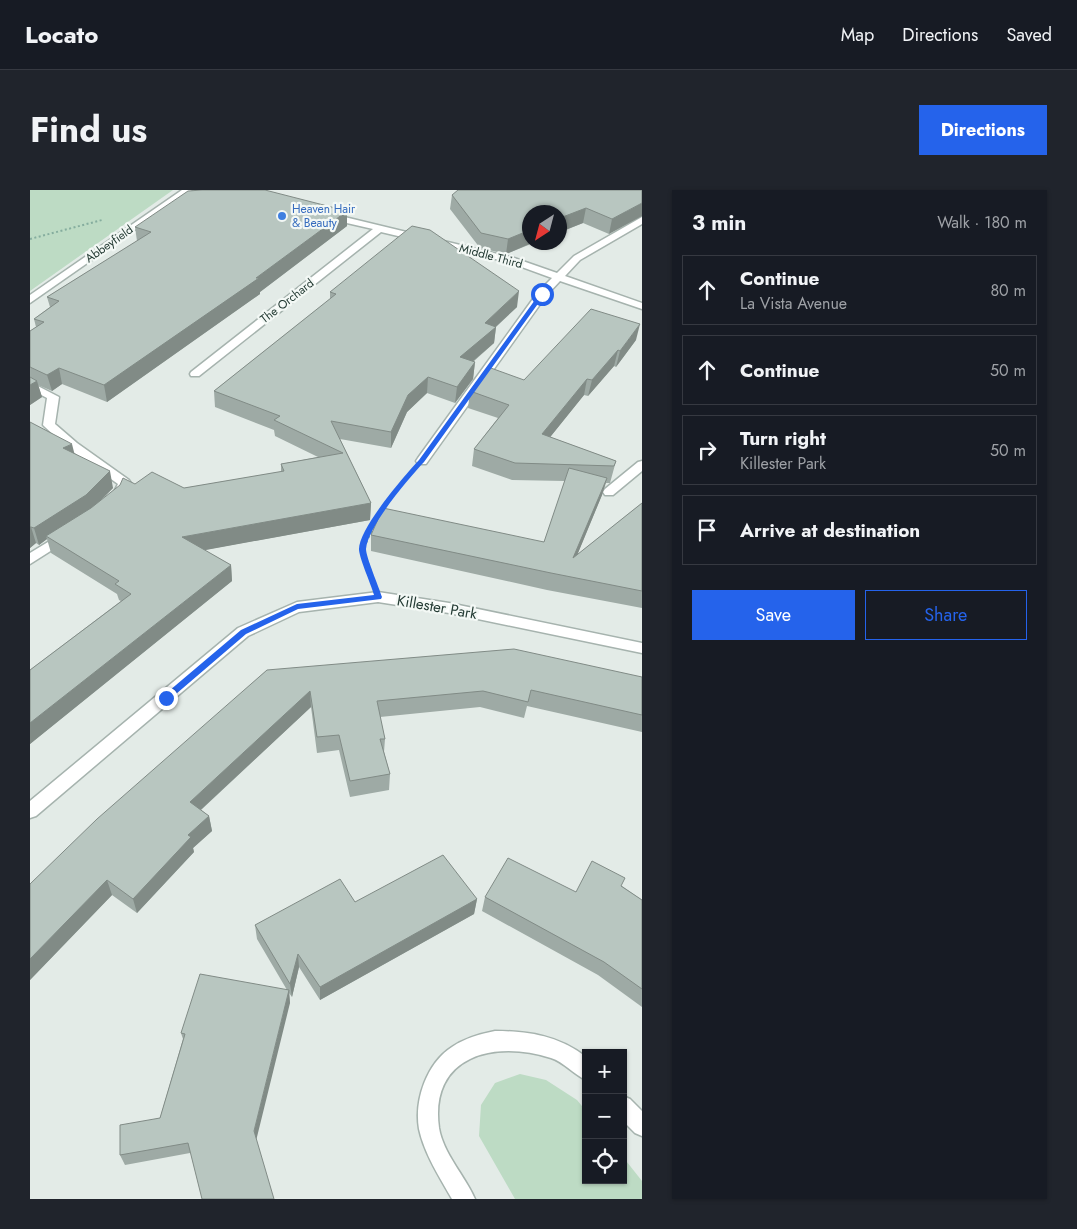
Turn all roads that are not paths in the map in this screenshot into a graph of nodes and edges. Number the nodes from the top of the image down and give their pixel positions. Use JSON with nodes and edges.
{"nodes":[{"id":1,"x":188,"y":190,"type":"edge"},
{"id":2,"x":316,"y":213,"type":"edge"},
{"id":3,"x":642,"y":220,"type":"edge"},
{"id":4,"x":380,"y":228,"type":"junction"},
{"id":5,"x":558,"y":276,"type":"junction"},
{"id":6,"x":30,"y":300,"type":"edge"},
{"id":7,"x":642,"y":306,"type":"edge"},
{"id":8,"x":195,"y":374,"type":"dead end"},
{"id":9,"x":30,"y":385,"type":"edge"},
{"id":10,"x":422,"y":461,"type":"road end"},
{"id":11,"x":642,"y":465,"type":"edge"},
{"id":12,"x":609,"y":492,"type":"dead end"},
{"id":13,"x":104,"y":508,"type":"edge"},
{"id":14,"x":74,"y":530,"type":"edge"},
{"id":15,"x":30,"y":559,"type":"edge"},
{"id":16,"x":642,"y":648,"type":"edge"},
{"id":17,"x":30,"y":811,"type":"edge"},
{"id":18,"x":582,"y":1067,"type":"edge"},
{"id":19,"x":627,"y":1110,"type":"edge"},
{"id":20,"x":642,"y":1126,"type":"edge"},
{"id":21,"x":464,"y":1199,"type":"edge"}],
"edges":[{"from":1,"to":6,"type":"street","name":"Abbeyfield"},
{"from":2,"to":4,"type":"street","name":"Middle Third"},
{"from":3,"to":5,"type":"street"},
{"from":4,"to":5,"type":"street","name":"Middle Third"},
{"from":4,"to":8,"type":"street","name":"The Orchard"},
{"from":5,"to":7,"type":"street","name":"Middle Third"},
{"from":5,"to":10,"type":"street"},
{"from":9,"to":13,"type":"street"},
{"from":11,"to":12,"type":"street"},
{"from":14,"to":15,"type":"street"},
{"from":16,"to":17,"type":"street","name":"Killester Park"},
{"from":18,"to":21,"type":"street"},
{"from":19,"to":20,"type":"street"}]}
